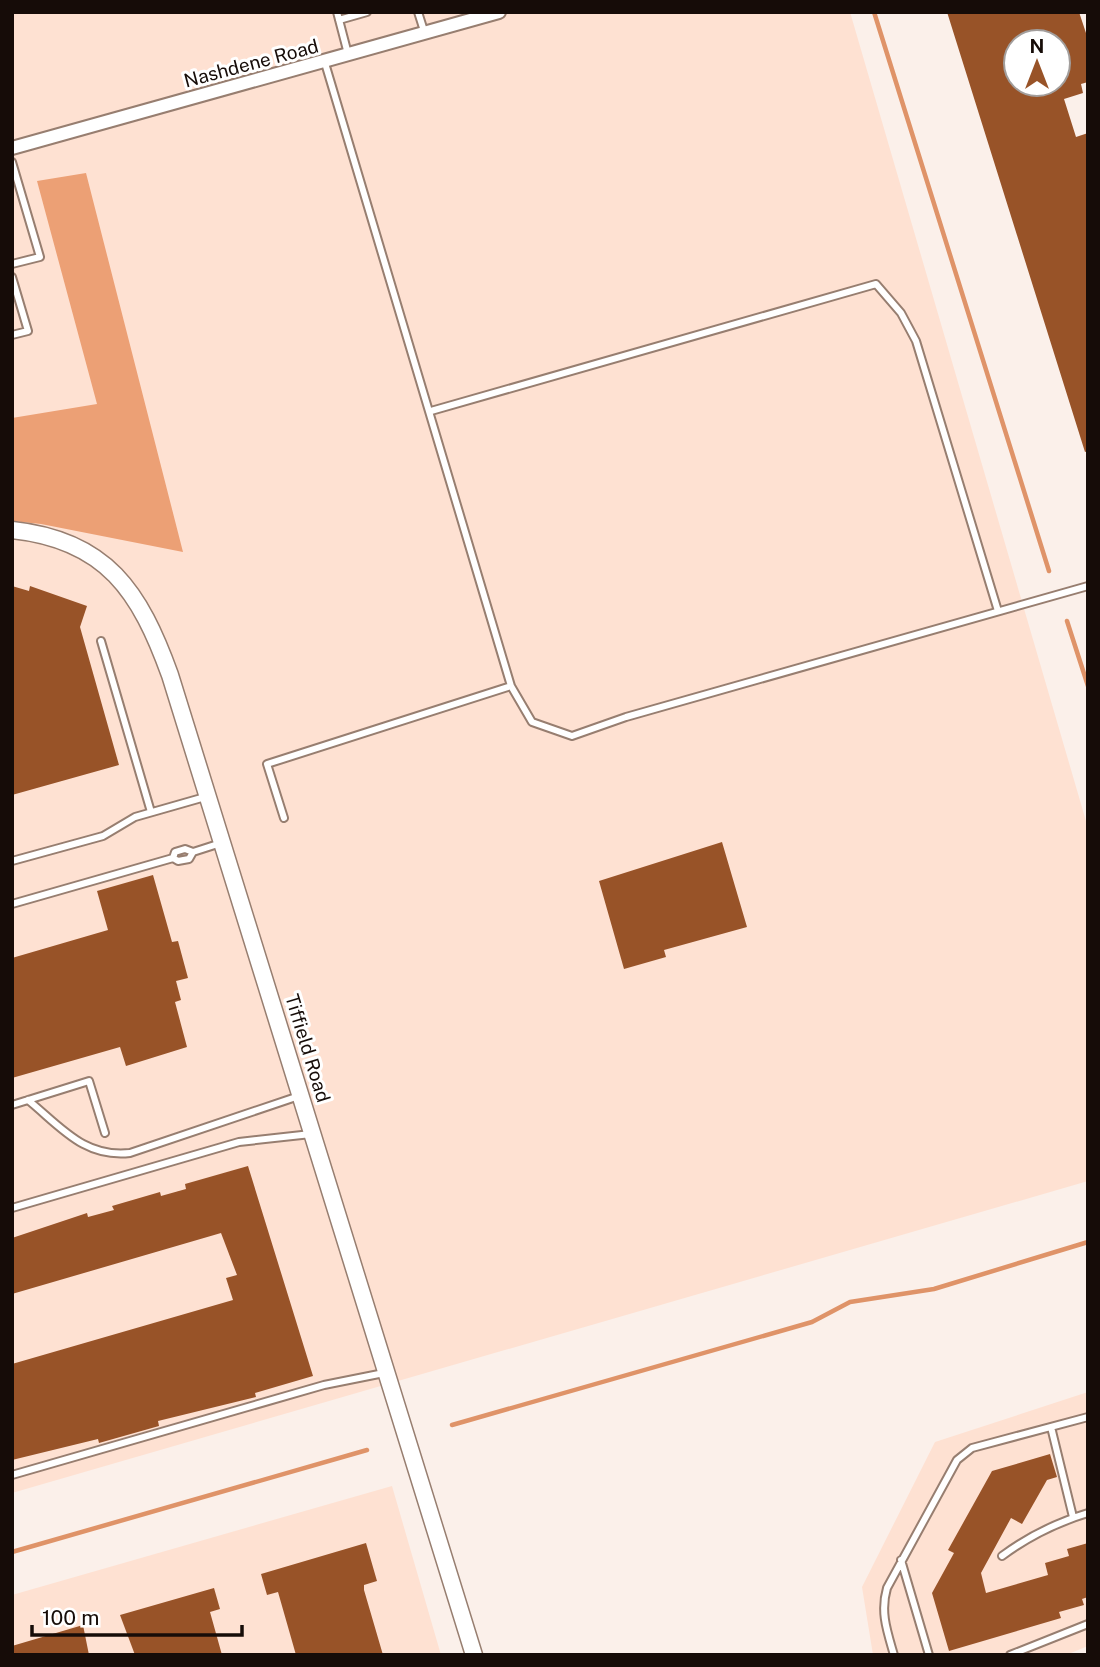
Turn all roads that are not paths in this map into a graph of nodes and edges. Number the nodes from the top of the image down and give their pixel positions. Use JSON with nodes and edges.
{"nodes":[{"id":1,"x":337,"y":12,"type":"edge"},
{"id":2,"x":367,"y":12,"type":"edge"},
{"id":3,"x":418,"y":12,"type":"edge"},
{"id":4,"x":499,"y":12,"type":"edge"},
{"id":5,"x":339,"y":20,"type":"junction"},
{"id":6,"x":425,"y":34,"type":"junction"},
{"id":7,"x":349,"y":56,"type":"junction"},
{"id":8,"x":325,"y":62,"type":"junction"},
{"id":9,"x":12,"y":148,"type":"edge"},
{"id":10,"x":12,"y":162,"type":"edge"},
{"id":11,"x":12,"y":264,"type":"edge"},
{"id":12,"x":12,"y":277,"type":"edge"},
{"id":13,"x":12,"y":335,"type":"edge"},
{"id":14,"x":431,"y":411,"type":"junction"},
{"id":15,"x":12,"y":530,"type":"edge"},
{"id":16,"x":1088,"y":586,"type":"edge"},
{"id":17,"x":998,"y":611,"type":"junction"},
{"id":18,"x":101,"y":641,"type":"dead end"},
{"id":19,"x":511,"y":686,"type":"junction"},
{"id":20,"x":208,"y":796,"type":"junction"},
{"id":21,"x":152,"y":813,"type":"junction"},
{"id":22,"x":284,"y":818,"type":"dead end"},
{"id":23,"x":223,"y":843,"type":"junction"},
{"id":24,"x":12,"y":861,"type":"edge"},
{"id":25,"x":12,"y":904,"type":"edge"},
{"id":26,"x":301,"y":1096,"type":"junction"},
{"id":27,"x":28,"y":1100,"type":"junction"},
{"id":28,"x":12,"y":1105,"type":"edge"},
{"id":29,"x":105,"y":1133,"type":"dead end"},
{"id":30,"x":313,"y":1134,"type":"junction"},
{"id":31,"x":12,"y":1208,"type":"edge"},
{"id":32,"x":386,"y":1372,"type":"junction"},
{"id":33,"x":1088,"y":1417,"type":"edge"},
{"id":34,"x":1051,"y":1427,"type":"junction"},
{"id":35,"x":12,"y":1475,"type":"edge"},
{"id":36,"x":1088,"y":1513,"type":"edge"},
{"id":37,"x":1073,"y":1517,"type":"junction"},
{"id":38,"x":1002,"y":1556,"type":"dead end"},
{"id":39,"x":901,"y":1560,"type":"junction"},
{"id":40,"x":1088,"y":1624,"type":"edge"},
{"id":41,"x":474,"y":1655,"type":"edge"},
{"id":42,"x":894,"y":1655,"type":"edge"},
{"id":43,"x":929,"y":1655,"type":"edge"},
{"id":44,"x":1010,"y":1655,"type":"edge"}],
"edges":[{"from":1,"to":5,"type":"lane"},
{"from":2,"to":5,"type":"lane"},
{"from":3,"to":6,"type":"lane"},
{"from":4,"to":6,"type":"street","name":"Nashdene Road"},
{"from":5,"to":7,"type":"lane"},
{"from":6,"to":7,"type":"street","name":"Nashdene Road"},
{"from":7,"to":8,"type":"street","name":"Nashdene Road"},
{"from":8,"to":9,"type":"street","name":"Nashdene Road"},
{"from":8,"to":14,"type":"lane"},
{"from":10,"to":11,"type":"lane"},
{"from":12,"to":13,"type":"lane"},
{"from":14,"to":17,"type":"lane"},
{"from":14,"to":19,"type":"lane"},
{"from":15,"to":20,"type":"street","name":"Tiffield Road"},
{"from":16,"to":17,"type":"lane"},
{"from":17,"to":19,"type":"lane"},
{"from":18,"to":21,"type":"lane"},
{"from":19,"to":22,"type":"lane"},
{"from":20,"to":21,"type":"lane"},
{"from":20,"to":23,"type":"street","name":"Tiffield Road"},
{"from":21,"to":24,"type":"lane"},
{"from":23,"to":25,"type":"lane"},
{"from":23,"to":26,"type":"street","name":"Tiffield Road"},
{"from":26,"to":27,"type":"lane"},
{"from":26,"to":30,"type":"street","name":"Tiffield Road"},
{"from":27,"to":28,"type":"lane"},
{"from":27,"to":29,"type":"lane"},
{"from":30,"to":31,"type":"lane"},
{"from":30,"to":32,"type":"street","name":"Tiffield Road"},
{"from":32,"to":35,"type":"lane"},
{"from":32,"to":41,"type":"street","name":"Tiffield Road"},
{"from":33,"to":34,"type":"lane"},
{"from":34,"to":37,"type":"lane"},
{"from":34,"to":39,"type":"lane"},
{"from":36,"to":37,"type":"lane"},
{"from":37,"to":38,"type":"lane"},
{"from":39,"to":42,"type":"lane"},
{"from":39,"to":43,"type":"lane"},
{"from":40,"to":44,"type":"lane"}]}
